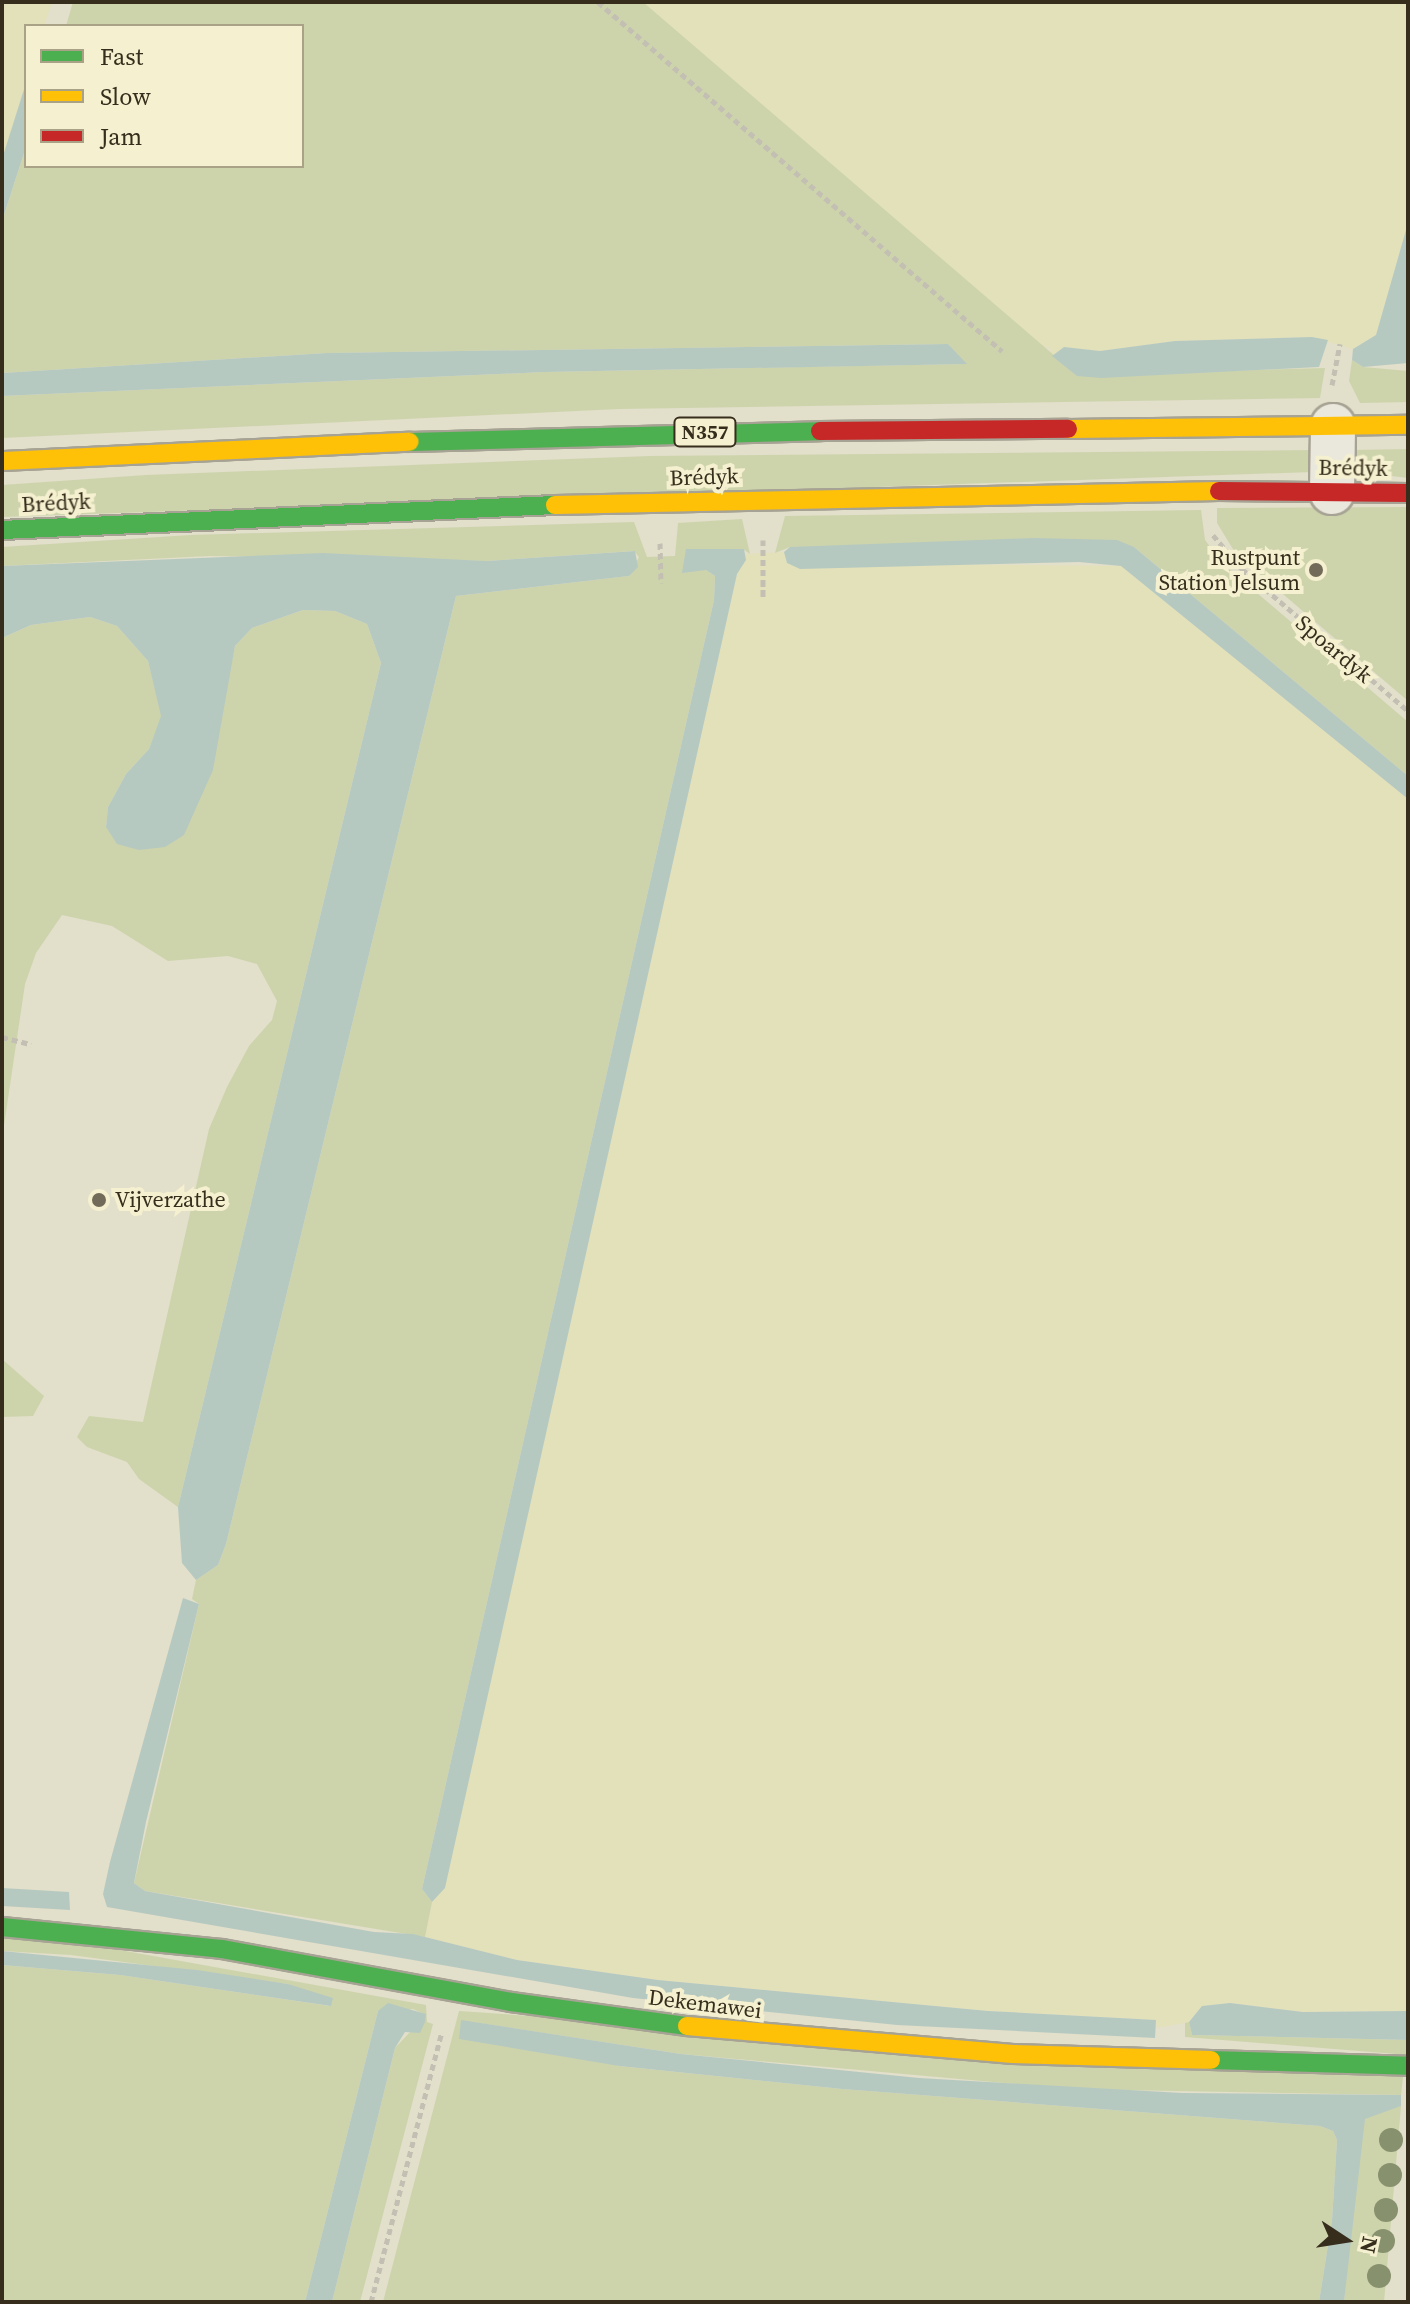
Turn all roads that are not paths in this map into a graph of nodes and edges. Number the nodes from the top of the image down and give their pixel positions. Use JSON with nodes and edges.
{"nodes":[{"id":1,"x":1408,"y":425,"type":"edge"},
{"id":2,"x":1333,"y":426,"type":"junction"},
{"id":3,"x":2,"y":461,"type":"edge"},
{"id":4,"x":1332,"y":492,"type":"junction"},
{"id":5,"x":1408,"y":493,"type":"edge"},
{"id":6,"x":2,"y":530,"type":"edge"},
{"id":7,"x":2,"y":1927,"type":"edge"},
{"id":8,"x":1408,"y":2066,"type":"edge"}],
"edges":[{"from":1,"to":2,"type":"street","name":"Brédyk","number":"N357"},
{"from":2,"to":3,"type":"street","name":"Brédyk","number":"N357"},
{"from":2,"to":4,"type":"street"},
{"from":4,"to":5,"type":"street","name":"Brédyk"},
{"from":4,"to":6,"type":"street","name":"Brédyk"},
{"from":7,"to":8,"type":"street","name":"Dekemawei"}]}
